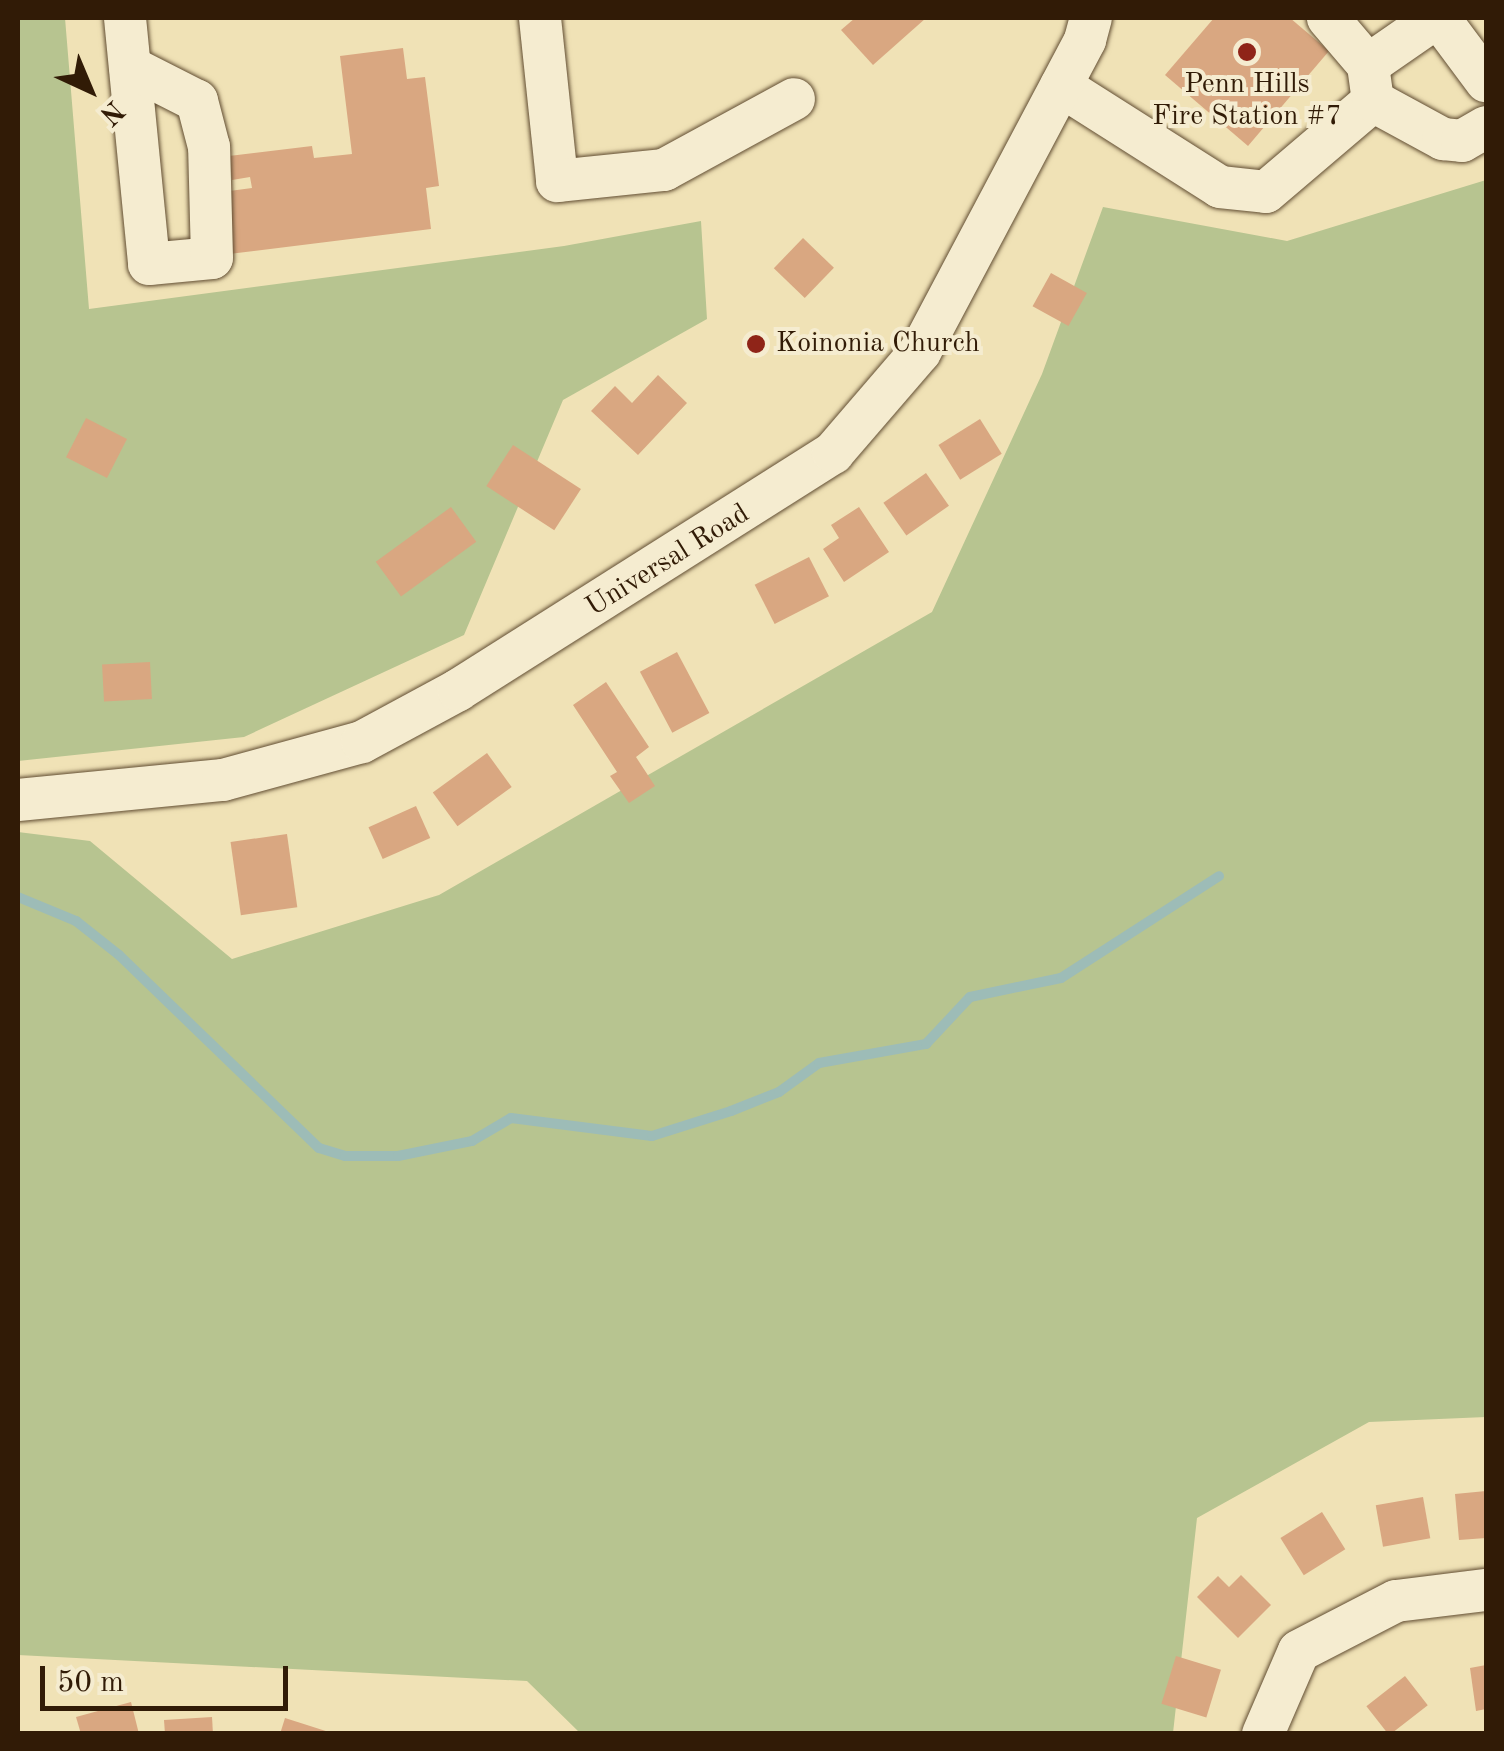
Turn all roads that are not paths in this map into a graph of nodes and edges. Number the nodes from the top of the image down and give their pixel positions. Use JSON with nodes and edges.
{"nodes":[{"id":1,"x":125,"y":18,"type":"edge"},
{"id":2,"x":540,"y":18,"type":"edge"},
{"id":3,"x":1091,"y":18,"type":"edge"},
{"id":4,"x":1328,"y":18,"type":"edge"},
{"id":5,"x":1438,"y":18,"type":"edge"},
{"id":6,"x":130,"y":67,"type":"dead end"},
{"id":7,"x":1486,"y":81,"type":"edge"},
{"id":8,"x":1371,"y":83,"type":"junction"},
{"id":9,"x":1061,"y":86,"type":"junction"},
{"id":10,"x":794,"y":99,"type":"dead end"},
{"id":11,"x":1486,"y":127,"type":"edge"},
{"id":12,"x":18,"y":800,"type":"edge"},
{"id":13,"x":1486,"y":1590,"type":"edge"},
{"id":14,"x":1263,"y":1734,"type":"edge"}],
"edges":[{"from":1,"to":6,"type":"street"},
{"from":2,"to":10,"type":"street"},
{"from":3,"to":9,"type":"street","name":"Universal Road"},
{"from":4,"to":8,"type":"street"},
{"from":5,"to":7,"type":"street"},
{"from":5,"to":8,"type":"street"},
{"from":8,"to":9,"type":"street"},
{"from":8,"to":11,"type":"street"},
{"from":9,"to":12,"type":"street","name":"Universal Road"},
{"from":13,"to":14,"type":"street"}]}
